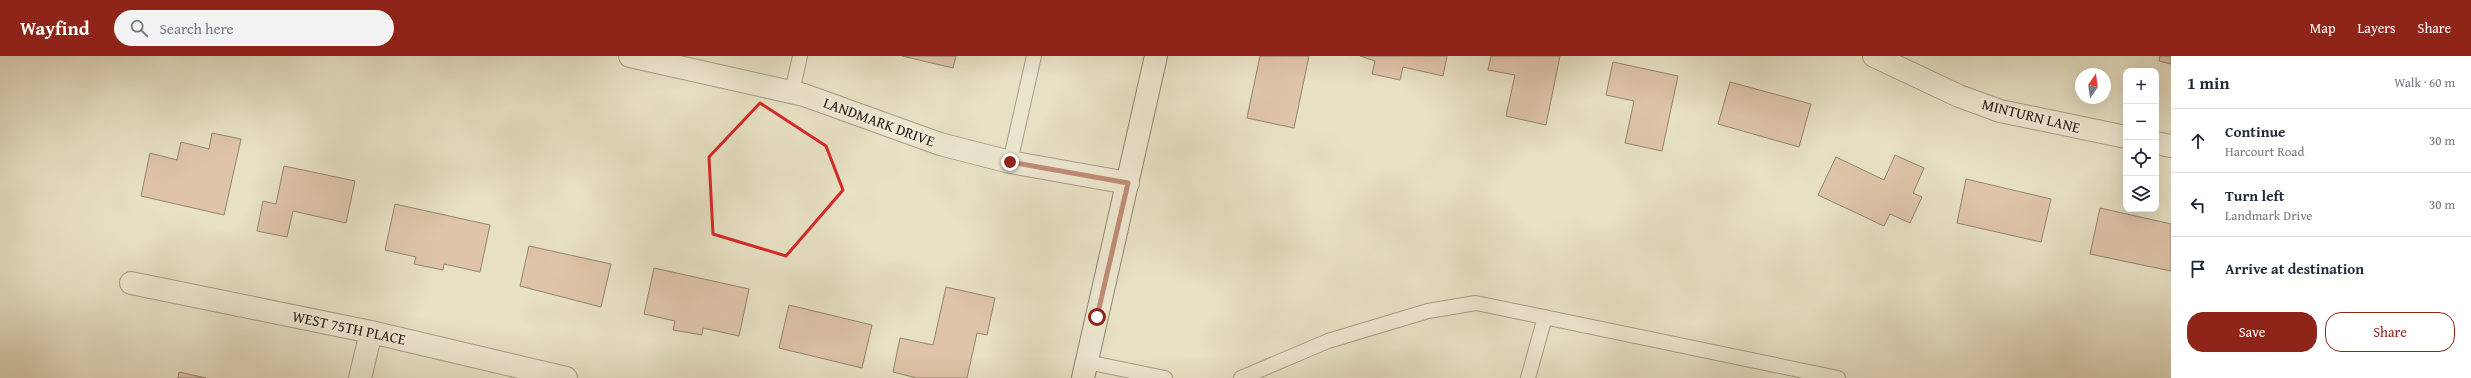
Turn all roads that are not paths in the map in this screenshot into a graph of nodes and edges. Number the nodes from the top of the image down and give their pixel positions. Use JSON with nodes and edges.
{"nodes":[{"id":1,"x":630,"y":56,"type":"edge"},
{"id":2,"x":800,"y":56,"type":"edge"},
{"id":3,"x":1034,"y":56,"type":"edge"},
{"id":4,"x":1156,"y":56,"type":"edge"},
{"id":5,"x":1874,"y":56,"type":"edge"},
{"id":6,"x":674,"y":61,"type":"edge"},
{"id":7,"x":792,"y":92,"type":"junction"},
{"id":8,"x":2123,"y":136,"type":"edge"},
{"id":9,"x":2159,"y":144,"type":"edge"},
{"id":10,"x":2171,"y":146,"type":"edge"},
{"id":11,"x":1010,"y":162,"type":"junction"},
{"id":12,"x":1128,"y":183,"type":"junction"},
{"id":13,"x":131,"y":283,"type":"dead end"},
{"id":14,"x":1545,"y":317,"type":"junction"},
{"id":15,"x":371,"y":332,"type":"junction"},
{"id":16,"x":1085,"y":370,"type":"edge"},
{"id":17,"x":360,"y":378,"type":"edge"},
{"id":18,"x":566,"y":378,"type":"edge"},
{"id":19,"x":1165,"y":378,"type":"edge"},
{"id":20,"x":1241,"y":378,"type":"edge"},
{"id":21,"x":1528,"y":378,"type":"edge"},
{"id":22,"x":1838,"y":378,"type":"edge"}],
"edges":[{"from":1,"to":6,"type":"street","name":"LANDMARK DRIVE"},
{"from":2,"to":7,"type":"lane"},
{"from":3,"to":11,"type":"lane"},
{"from":4,"to":12,"type":"street"},
{"from":5,"to":8,"type":"street","name":"MINTURN LANE"},
{"from":6,"to":7,"type":"street","name":"LANDMARK DRIVE"},
{"from":7,"to":11,"type":"street","name":"LANDMARK DRIVE"},
{"from":9,"to":10,"type":"street"},
{"from":11,"to":12,"type":"street","name":"LANDMARK DRIVE"},
{"from":12,"to":16,"type":"street"},
{"from":13,"to":15,"type":"street","name":"WEST 75TH PLACE"},
{"from":14,"to":20,"type":"lane"},
{"from":14,"to":21,"type":"lane"},
{"from":14,"to":22,"type":"lane"},
{"from":15,"to":17,"type":"street"},
{"from":15,"to":18,"type":"street","name":"WEST 75TH PLACE"},
{"from":16,"to":19,"type":"lane"}]}
